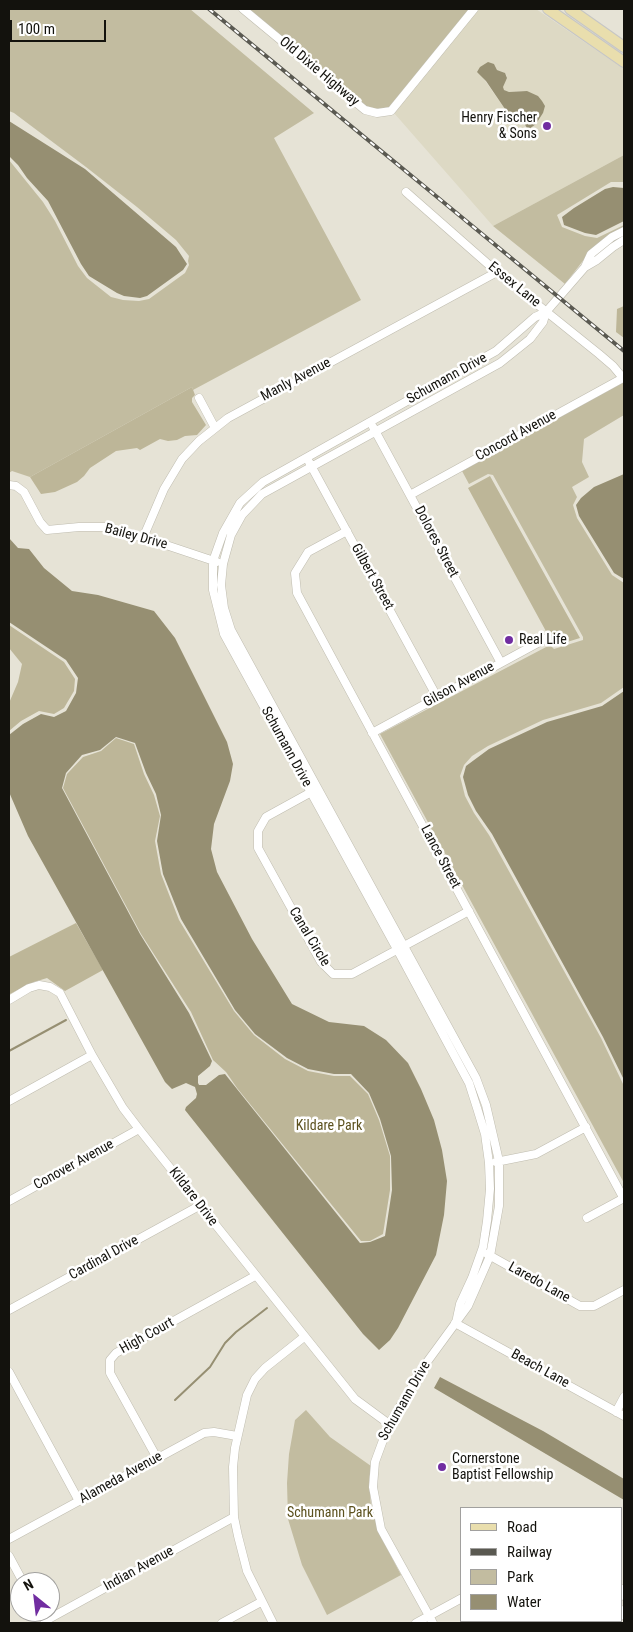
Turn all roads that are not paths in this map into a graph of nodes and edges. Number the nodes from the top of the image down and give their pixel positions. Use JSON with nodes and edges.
{"nodes":[{"id":1,"x":243,"y":9,"type":"edge"},
{"id":2,"x":474,"y":9,"type":"edge"},
{"id":3,"x":548,"y":9,"type":"edge"},
{"id":4,"x":570,"y":9,"type":"edge"},
{"id":5,"x":624,"y":47,"type":"edge"},
{"id":6,"x":624,"y":62,"type":"edge"},
{"id":7,"x":406,"y":192,"type":"dead end"},
{"id":8,"x":624,"y":231,"type":"edge"},
{"id":9,"x":624,"y":240,"type":"edge"},
{"id":10,"x":585,"y":267,"type":"junction"},
{"id":11,"x":497,"y":272,"type":"junction"},
{"id":12,"x":546,"y":312,"type":"junction"},
{"id":13,"x":494,"y":353,"type":"junction"},
{"id":14,"x":500,"y":363,"type":"junction"},
{"id":15,"x":623,"y":378,"type":"joint"},
{"id":16,"x":433,"y":387,"type":"junction"},
{"id":17,"x":439,"y":396,"type":"junction"},
{"id":18,"x":198,"y":398,"type":"dead end"},
{"id":19,"x":370,"y":421,"type":"junction"},
{"id":20,"x":216,"y":428,"type":"junction"},
{"id":21,"x":376,"y":431,"type":"junction"},
{"id":22,"x":306,"y":457,"type":"junction"},
{"id":23,"x":311,"y":466,"type":"junction"},
{"id":24,"x":9,"y":485,"type":"edge"},
{"id":25,"x":410,"y":495,"type":"junction"},
{"id":26,"x":347,"y":531,"type":"junction"},
{"id":27,"x":143,"y":538,"type":"junction"},
{"id":28,"x":214,"y":561,"type":"junction"},
{"id":29,"x":223,"y":564,"type":"junction"},
{"id":30,"x":547,"y":638,"type":"dead end"},
{"id":31,"x":501,"y":663,"type":"junction"},
{"id":32,"x":437,"y":698,"type":"junction"},
{"id":33,"x":372,"y":733,"type":"junction"},
{"id":34,"x":319,"y":788,"type":"junction"},
{"id":35,"x":311,"y":792,"type":"junction"},
{"id":36,"x":469,"y":911,"type":"junction"},
{"id":37,"x":401,"y":948,"type":"junction"},
{"id":38,"x":9,"y":1000,"type":"edge"},
{"id":39,"x":92,"y":1055,"type":"junction"},
{"id":40,"x":9,"y":1100,"type":"edge"},
{"id":41,"x":586,"y":1128,"type":"junction"},
{"id":42,"x":139,"y":1129,"type":"junction"},
{"id":43,"x":499,"y":1161,"type":"junction"},
{"id":44,"x":489,"y":1163,"type":"junction"},
{"id":45,"x":624,"y":1199,"type":"edge"},
{"id":46,"x":9,"y":1201,"type":"edge"},
{"id":47,"x":199,"y":1206,"type":"junction"},
{"id":48,"x":587,"y":1218,"type":"dead end"},
{"id":49,"x":481,"y":1251,"type":"junction"},
{"id":50,"x":490,"y":1256,"type":"junction"},
{"id":51,"x":255,"y":1276,"type":"junction"},
{"id":52,"x":624,"y":1290,"type":"edge"},
{"id":53,"x":9,"y":1310,"type":"edge"},
{"id":54,"x":455,"y":1322,"type":"junction"},
{"id":55,"x":304,"y":1337,"type":"junction"},
{"id":56,"x":9,"y":1372,"type":"edge"},
{"id":57,"x":624,"y":1397,"type":"edge"},
{"id":58,"x":616,"y":1412,"type":"junction"},
{"id":59,"x":624,"y":1416,"type":"edge"},
{"id":60,"x":389,"y":1424,"type":"junction"},
{"id":61,"x":237,"y":1436,"type":"junction"},
{"id":62,"x":157,"y":1458,"type":"junction"},
{"id":63,"x":79,"y":1501,"type":"junction"},
{"id":64,"x":234,"y":1517,"type":"junction"},
{"id":65,"x":9,"y":1539,"type":"edge"},
{"id":66,"x":9,"y":1556,"type":"edge"},
{"id":67,"x":18,"y":1572,"type":"edge"},
{"id":68,"x":460,"y":1599,"type":"edge"},
{"id":69,"x":261,"y":1602,"type":"junction"},
{"id":70,"x":60,"y":1614,"type":"edge"},
{"id":71,"x":431,"y":1620,"type":"edge"},
{"id":72,"x":222,"y":1623,"type":"edge"},
{"id":73,"x":273,"y":1623,"type":"edge"},
{"id":74,"x":416,"y":1623,"type":"edge"}],
"edges":[{"from":1,"to":2,"type":"street","name":"Old Dixie Highway"},
{"from":3,"to":6,"type":"main road"},
{"from":4,"to":5,"type":"main road"},
{"from":7,"to":11,"type":"street","name":"Essex Lane"},
{"from":8,"to":10,"type":"street","name":"Schumann Drive"},
{"from":9,"to":10,"type":"street","name":"Schumann Drive"},
{"from":10,"to":12,"type":"street","name":"Schumann Drive"},
{"from":11,"to":12,"type":"street","name":"Essex Lane"},
{"from":11,"to":20,"type":"street","name":"Manly Avenue"},
{"from":12,"to":13,"type":"street","name":"Schumann Drive"},
{"from":12,"to":14,"type":"street","name":"Schumann Drive"},
{"from":12,"to":15,"type":"street","name":"Essex Lane"},
{"from":13,"to":14,"type":"street"},
{"from":13,"to":16,"type":"street","name":"Schumann Drive"},
{"from":14,"to":17,"type":"street","name":"Schumann Drive"},
{"from":15,"to":25,"type":"street","name":"Concord Avenue"},
{"from":16,"to":17,"type":"street"},
{"from":16,"to":19,"type":"street","name":"Schumann Drive"},
{"from":17,"to":21,"type":"street","name":"Schumann Drive"},
{"from":18,"to":20,"type":"street"},
{"from":19,"to":21,"type":"street","name":"Dolores Street"},
{"from":19,"to":22,"type":"street","name":"Schumann Drive"},
{"from":20,"to":27,"type":"street","name":"Manly Avenue"},
{"from":21,"to":23,"type":"street","name":"Schumann Drive"},
{"from":21,"to":25,"type":"street","name":"Dolores Street"},
{"from":22,"to":23,"type":"street","name":"Gilbert Street"},
{"from":22,"to":28,"type":"street","name":"Schumann Drive"},
{"from":23,"to":26,"type":"street","name":"Gilbert Street"},
{"from":23,"to":29,"type":"street","name":"Schumann Drive"},
{"from":24,"to":27,"type":"street","name":"Bailey Drive"},
{"from":25,"to":31,"type":"street","name":"Dolores Street"},
{"from":26,"to":32,"type":"street","name":"Gilbert Street"},
{"from":26,"to":33,"type":"street","name":"Lance Street"},
{"from":27,"to":28,"type":"street","name":"Bailey Drive"},
{"from":28,"to":29,"type":"street","name":"Bailey Drive"},
{"from":28,"to":35,"type":"street","name":"Schumann Drive"},
{"from":29,"to":34,"type":"street","name":"Schumann Drive"},
{"from":30,"to":31,"type":"street","name":"Gilson Avenue"},
{"from":31,"to":32,"type":"street","name":"Gilson Avenue"},
{"from":32,"to":33,"type":"street","name":"Gilson Avenue"},
{"from":33,"to":36,"type":"street","name":"Lance Street"},
{"from":34,"to":35,"type":"street","name":"Canal Circle"},
{"from":34,"to":37,"type":"street","name":"Schumann Drive"},
{"from":35,"to":37,"type":"street","name":"Schumann Drive"},
{"from":35,"to":37,"type":"street","name":"Canal Circle"},
{"from":36,"to":37,"type":"street","name":"Canal Circle"},
{"from":36,"to":41,"type":"street","name":"Lance Street"},
{"from":37,"to":43,"type":"street","name":"Schumann Drive"},
{"from":37,"to":44,"type":"street","name":"Schumann Drive"},
{"from":38,"to":39,"type":"street","name":"Kildare Drive"},
{"from":39,"to":40,"type":"street"},
{"from":39,"to":42,"type":"street","name":"Kildare Drive"},
{"from":41,"to":43,"type":"street"},
{"from":41,"to":45,"type":"street","name":"Lance Street"},
{"from":42,"to":46,"type":"street","name":"Conover Avenue"},
{"from":42,"to":47,"type":"street","name":"Kildare Drive"},
{"from":43,"to":44,"type":"street"},
{"from":43,"to":50,"type":"street","name":"Schumann Drive"},
{"from":44,"to":49,"type":"street","name":"Schumann Drive"},
{"from":45,"to":48,"type":"street"},
{"from":47,"to":51,"type":"street","name":"Kildare Drive"},
{"from":47,"to":53,"type":"street","name":"Cardinal Drive"},
{"from":49,"to":50,"type":"street","name":"Laredo Lane"},
{"from":49,"to":54,"type":"street","name":"Schumann Drive"},
{"from":50,"to":52,"type":"street","name":"Laredo Lane"},
{"from":50,"to":54,"type":"street","name":"Schumann Drive"},
{"from":51,"to":55,"type":"street","name":"Kildare Drive"},
{"from":51,"to":62,"type":"street","name":"High Court"},
{"from":54,"to":58,"type":"street","name":"Beach Lane"},
{"from":54,"to":60,"type":"street","name":"Schumann Drive"},
{"from":55,"to":60,"type":"street","name":"Kildare Drive"},
{"from":55,"to":61,"type":"street"},
{"from":56,"to":63,"type":"street"},
{"from":57,"to":58,"type":"street"},
{"from":58,"to":59,"type":"street","name":"Beach Lane"},
{"from":60,"to":71,"type":"street","name":"Schumann Drive"},
{"from":61,"to":62,"type":"street","name":"Alameda Avenue"},
{"from":61,"to":64,"type":"street"},
{"from":62,"to":63,"type":"street","name":"Alameda Avenue"},
{"from":63,"to":65,"type":"street","name":"Alameda Avenue"},
{"from":64,"to":69,"type":"street"},
{"from":64,"to":70,"type":"street","name":"Indian Avenue"},
{"from":66,"to":67,"type":"street"},
{"from":68,"to":71,"type":"street"},
{"from":69,"to":72,"type":"street"},
{"from":69,"to":73,"type":"street"},
{"from":71,"to":74,"type":"street"}]}
